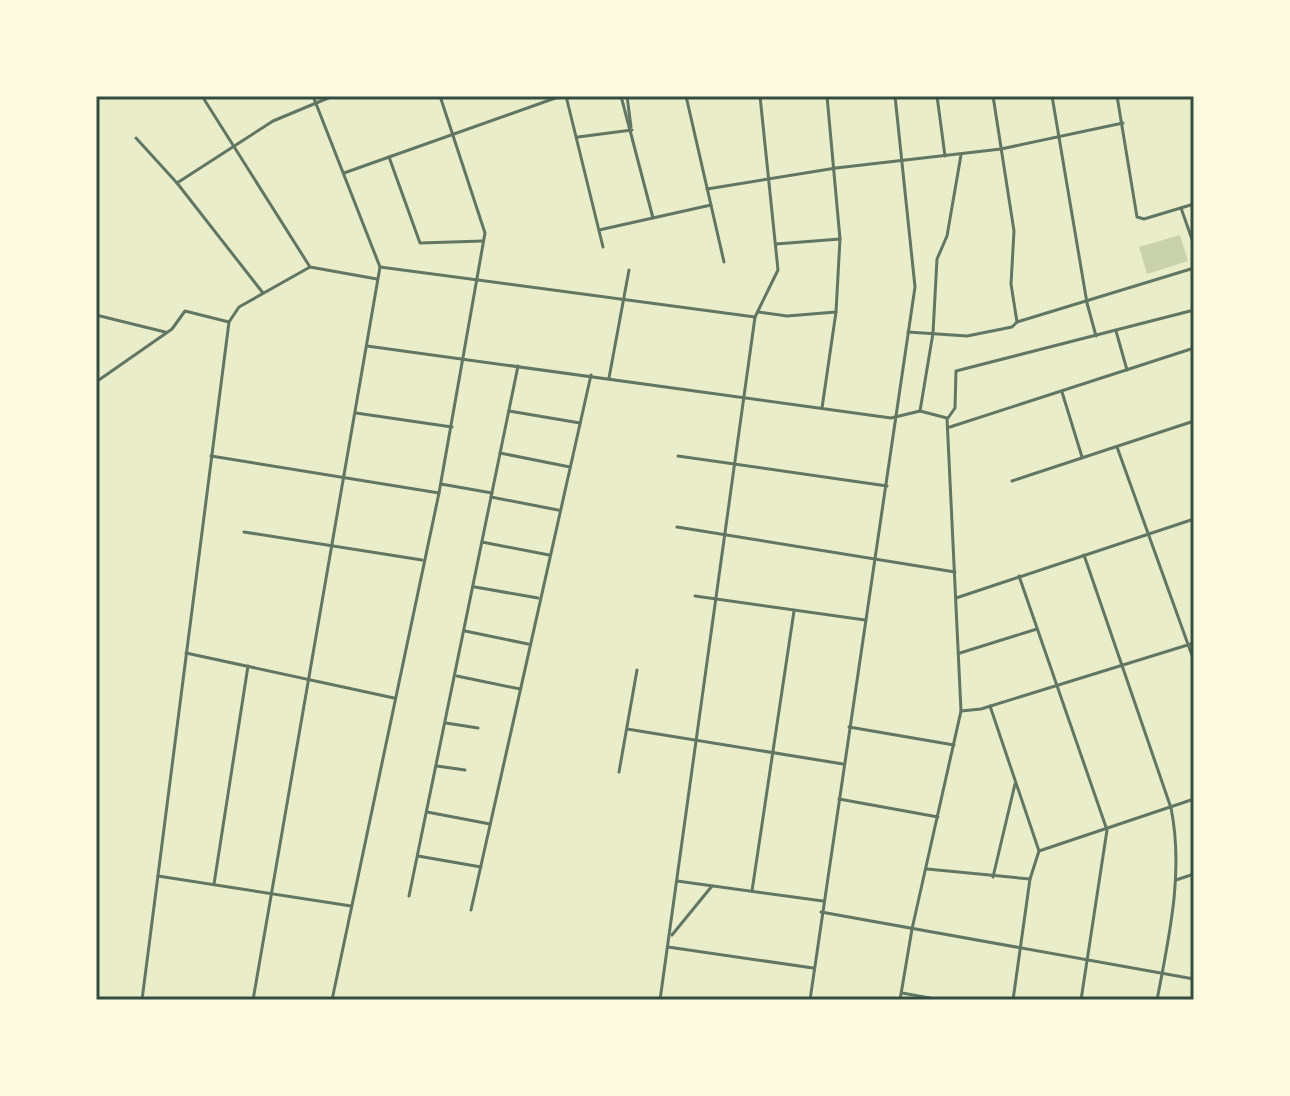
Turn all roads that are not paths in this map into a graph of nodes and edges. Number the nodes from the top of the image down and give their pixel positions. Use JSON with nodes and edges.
{"nodes":[{"id":1,"x":202,"y":96,"type":"edge"},
{"id":2,"x":313,"y":96,"type":"edge"},
{"id":3,"x":333,"y":96,"type":"edge"},
{"id":4,"x":440,"y":96,"type":"edge"},
{"id":5,"x":563,"y":96,"type":"edge"},
{"id":6,"x":621,"y":96,"type":"edge"},
{"id":7,"x":627,"y":96,"type":"edge"},
{"id":8,"x":686,"y":96,"type":"edge"},
{"id":9,"x":760,"y":96,"type":"edge"},
{"id":10,"x":827,"y":96,"type":"edge"},
{"id":11,"x":895,"y":96,"type":"edge"},
{"id":12,"x":937,"y":96,"type":"edge"},
{"id":13,"x":993,"y":96,"type":"edge"},
{"id":14,"x":1052,"y":96,"type":"edge"},
{"id":15,"x":1117,"y":96,"type":"edge"},
{"id":16,"x":316,"y":103,"type":"junction"},
{"id":17,"x":1123,"y":123,"type":"junction"},
{"id":18,"x":631,"y":129,"type":"junction"},
{"id":19,"x":452,"y":134,"type":"junction"},
{"id":20,"x":578,"y":137,"type":"junction"},
{"id":21,"x":1059,"y":137,"type":"junction"},
{"id":22,"x":136,"y":138,"type":"dead end"},
{"id":23,"x":235,"y":143,"type":"junction"},
{"id":24,"x":1001,"y":149,"type":"junction"},
{"id":25,"x":961,"y":155,"type":"junction"},
{"id":26,"x":389,"y":157,"type":"junction"},
{"id":27,"x":945,"y":157,"type":"junction"},
{"id":28,"x":904,"y":160,"type":"junction"},
{"id":29,"x":836,"y":168,"type":"junction"},
{"id":30,"x":344,"y":173,"type":"junction"},
{"id":31,"x":771,"y":177,"type":"junction"},
{"id":32,"x":177,"y":183,"type":"junction"},
{"id":33,"x":707,"y":189,"type":"junction"},
{"id":34,"x":1194,"y":204,"type":"edge"},
{"id":35,"x":711,"y":205,"type":"junction"},
{"id":36,"x":1181,"y":208,"type":"junction"},
{"id":37,"x":653,"y":218,"type":"junction"},
{"id":38,"x":599,"y":230,"type":"junction"},
{"id":39,"x":840,"y":239,"type":"junction"},
{"id":40,"x":483,"y":241,"type":"junction"},
{"id":41,"x":776,"y":244,"type":"junction"},
{"id":42,"x":1194,"y":245,"type":"edge"},
{"id":43,"x":603,"y":247,"type":"dead end"},
{"id":44,"x":724,"y":262,"type":"dead end"},
{"id":45,"x":310,"y":267,"type":"junction"},
{"id":46,"x":380,"y":267,"type":"junction"},
{"id":47,"x":1194,"y":268,"type":"edge"},
{"id":48,"x":629,"y":270,"type":"dead end"},
{"id":49,"x":377,"y":279,"type":"junction"},
{"id":50,"x":479,"y":280,"type":"junction"},
{"id":51,"x":264,"y":293,"type":"junction"},
{"id":52,"x":624,"y":300,"type":"junction"},
{"id":53,"x":1087,"y":303,"type":"junction"},
{"id":54,"x":1194,"y":310,"type":"edge"},
{"id":55,"x":836,"y":312,"type":"junction"},
{"id":56,"x":96,"y":315,"type":"edge"},
{"id":57,"x":757,"y":315,"type":"junction"},
{"id":58,"x":229,"y":322,"type":"junction"},
{"id":59,"x":1017,"y":322,"type":"junction"},
{"id":60,"x":1116,"y":331,"type":"junction"},
{"id":61,"x":165,"y":332,"type":"junction"},
{"id":62,"x":908,"y":332,"type":"junction"},
{"id":63,"x":933,"y":333,"type":"junction"},
{"id":64,"x":1096,"y":336,"type":"junction"},
{"id":65,"x":367,"y":346,"type":"junction"},
{"id":66,"x":1194,"y":348,"type":"edge"},
{"id":67,"x":463,"y":360,"type":"junction"},
{"id":68,"x":518,"y":366,"type":"junction"},
{"id":69,"x":1127,"y":371,"type":"junction"},
{"id":70,"x":591,"y":375,"type":"junction"},
{"id":71,"x":609,"y":378,"type":"junction"},
{"id":72,"x":96,"y":382,"type":"edge"},
{"id":73,"x":1062,"y":392,"type":"junction"},
{"id":74,"x":746,"y":398,"type":"junction"},
{"id":75,"x":822,"y":408,"type":"junction"},
{"id":76,"x":509,"y":411,"type":"junction"},
{"id":77,"x":920,"y":411,"type":"junction"},
{"id":78,"x":356,"y":413,"type":"junction"},
{"id":79,"x":898,"y":416,"type":"junction"},
{"id":80,"x":947,"y":418,"type":"junction"},
{"id":81,"x":1194,"y":421,"type":"edge"},
{"id":82,"x":580,"y":423,"type":"junction"},
{"id":83,"x":452,"y":427,"type":"junction"},
{"id":84,"x":950,"y":427,"type":"junction"},
{"id":85,"x":1117,"y":447,"type":"junction"},
{"id":86,"x":500,"y":453,"type":"junction"},
{"id":87,"x":211,"y":456,"type":"junction"},
{"id":88,"x":678,"y":456,"type":"dead end"},
{"id":89,"x":1082,"y":458,"type":"junction"},
{"id":90,"x":735,"y":465,"type":"junction"},
{"id":91,"x":570,"y":467,"type":"junction"},
{"id":92,"x":343,"y":478,"type":"junction"},
{"id":93,"x":1012,"y":481,"type":"dead end"},
{"id":94,"x":441,"y":484,"type":"junction"},
{"id":95,"x":887,"y":486,"type":"junction"},
{"id":96,"x":439,"y":493,"type":"junction"},
{"id":97,"x":491,"y":495,"type":"junction"},
{"id":98,"x":559,"y":510,"type":"junction"},
{"id":99,"x":1194,"y":519,"type":"edge"},
{"id":100,"x":677,"y":527,"type":"dead end"},
{"id":101,"x":244,"y":532,"type":"dead end"},
{"id":102,"x":725,"y":534,"type":"junction"},
{"id":103,"x":1148,"y":534,"type":"junction"},
{"id":104,"x":482,"y":542,"type":"junction"},
{"id":105,"x":331,"y":546,"type":"junction"},
{"id":106,"x":549,"y":555,"type":"junction"},
{"id":107,"x":1084,"y":555,"type":"junction"},
{"id":108,"x":875,"y":557,"type":"junction"},
{"id":109,"x":422,"y":560,"type":"junction"},
{"id":110,"x":955,"y":572,"type":"junction"},
{"id":111,"x":1019,"y":576,"type":"junction"},
{"id":112,"x":475,"y":587,"type":"junction"},
{"id":113,"x":695,"y":596,"type":"dead end"},
{"id":114,"x":956,"y":598,"type":"junction"},
{"id":115,"x":539,"y":599,"type":"junction"},
{"id":116,"x":716,"y":600,"type":"junction"},
{"id":117,"x":794,"y":611,"type":"junction"},
{"id":118,"x":865,"y":620,"type":"junction"},
{"id":119,"x":1037,"y":629,"type":"junction"},
{"id":120,"x":465,"y":631,"type":"junction"},
{"id":121,"x":1194,"y":643,"type":"edge"},
{"id":122,"x":529,"y":645,"type":"junction"},
{"id":123,"x":1188,"y":645,"type":"junction"},
{"id":124,"x":186,"y":653,"type":"junction"},
{"id":125,"x":959,"y":653,"type":"junction"},
{"id":126,"x":1194,"y":661,"type":"edge"},
{"id":127,"x":1122,"y":665,"type":"junction"},
{"id":128,"x":248,"y":666,"type":"junction"},
{"id":129,"x":637,"y":670,"type":"dead end"},
{"id":130,"x":456,"y":676,"type":"junction"},
{"id":131,"x":308,"y":679,"type":"junction"},
{"id":132,"x":1055,"y":686,"type":"junction"},
{"id":133,"x":520,"y":689,"type":"junction"},
{"id":134,"x":394,"y":698,"type":"junction"},
{"id":135,"x":990,"y":706,"type":"junction"},
{"id":136,"x":961,"y":711,"type":"junction"},
{"id":137,"x":446,"y":723,"type":"junction"},
{"id":138,"x":849,"y":727,"type":"junction"},
{"id":139,"x":478,"y":728,"type":"dead end"},
{"id":140,"x":627,"y":729,"type":"junction"},
{"id":141,"x":695,"y":740,"type":"junction"},
{"id":142,"x":954,"y":745,"type":"junction"},
{"id":143,"x":773,"y":752,"type":"junction"},
{"id":144,"x":843,"y":764,"type":"junction"},
{"id":145,"x":437,"y":766,"type":"junction"},
{"id":146,"x":465,"y":770,"type":"dead end"},
{"id":147,"x":619,"y":772,"type":"dead end"},
{"id":148,"x":1016,"y":781,"type":"junction"},
{"id":149,"x":839,"y":799,"type":"junction"},
{"id":150,"x":1194,"y":799,"type":"edge"},
{"id":151,"x":1171,"y":808,"type":"junction"},
{"id":152,"x":427,"y":812,"type":"junction"},
{"id":153,"x":938,"y":817,"type":"junction"},
{"id":154,"x":490,"y":824,"type":"junction"},
{"id":155,"x":1107,"y":830,"type":"junction"},
{"id":156,"x":1039,"y":851,"type":"junction"},
{"id":157,"x":418,"y":856,"type":"junction"},
{"id":158,"x":481,"y":867,"type":"junction"},
{"id":159,"x":926,"y":869,"type":"junction"},
{"id":160,"x":1194,"y":874,"type":"edge"},
{"id":161,"x":158,"y":876,"type":"junction"},
{"id":162,"x":993,"y":877,"type":"junction"},
{"id":163,"x":1030,"y":879,"type":"junction"},
{"id":164,"x":1176,"y":880,"type":"junction"},
{"id":165,"x":677,"y":881,"type":"junction"},
{"id":166,"x":214,"y":884,"type":"junction"},
{"id":167,"x":712,"y":886,"type":"junction"},
{"id":168,"x":752,"y":891,"type":"junction"},
{"id":169,"x":271,"y":893,"type":"junction"},
{"id":170,"x":409,"y":896,"type":"dead end"},
{"id":171,"x":823,"y":901,"type":"junction"},
{"id":172,"x":351,"y":906,"type":"junction"},
{"id":173,"x":471,"y":910,"type":"dead end"},
{"id":174,"x":821,"y":912,"type":"junction"},
{"id":175,"x":912,"y":929,"type":"junction"},
{"id":176,"x":669,"y":940,"type":"junction"},
{"id":177,"x":668,"y":947,"type":"junction"},
{"id":178,"x":1022,"y":949,"type":"junction"},
{"id":179,"x":1088,"y":961,"type":"junction"},
{"id":180,"x":813,"y":968,"type":"junction"},
{"id":181,"x":1162,"y":973,"type":"junction"},
{"id":182,"x":1194,"y":979,"type":"edge"},
{"id":183,"x":902,"y":993,"type":"junction"},
{"id":184,"x":142,"y":1000,"type":"edge"},
{"id":185,"x":253,"y":1000,"type":"edge"},
{"id":186,"x":332,"y":1000,"type":"edge"},
{"id":187,"x":660,"y":1000,"type":"edge"},
{"id":188,"x":810,"y":1000,"type":"edge"},
{"id":189,"x":900,"y":1000,"type":"edge"},
{"id":190,"x":941,"y":1000,"type":"edge"},
{"id":191,"x":1013,"y":1000,"type":"edge"},
{"id":192,"x":1081,"y":1000,"type":"edge"},
{"id":193,"x":1157,"y":1000,"type":"edge"}],
"edges":[{"from":1,"to":23,"type":"street"},
{"from":2,"to":16,"type":"street"},
{"from":3,"to":16,"type":"street"},
{"from":4,"to":19,"type":"street"},
{"from":5,"to":19,"type":"street"},
{"from":5,"to":20,"type":"street"},
{"from":6,"to":18,"type":"street"},
{"from":7,"to":18,"type":"street"},
{"from":8,"to":33,"type":"street"},
{"from":9,"to":31,"type":"street"},
{"from":10,"to":29,"type":"street"},
{"from":11,"to":28,"type":"street"},
{"from":12,"to":27,"type":"street"},
{"from":13,"to":24,"type":"street"},
{"from":14,"to":21,"type":"street"},
{"from":15,"to":17,"type":"street"},
{"from":16,"to":23,"type":"street"},
{"from":16,"to":30,"type":"street"},
{"from":17,"to":21,"type":"street"},
{"from":17,"to":36,"type":"street"},
{"from":18,"to":20,"type":"street"},
{"from":18,"to":37,"type":"street"},
{"from":19,"to":26,"type":"street"},
{"from":19,"to":40,"type":"street"},
{"from":20,"to":38,"type":"street"},
{"from":21,"to":24,"type":"street"},
{"from":21,"to":53,"type":"street"},
{"from":22,"to":32,"type":"street"},
{"from":23,"to":32,"type":"street"},
{"from":23,"to":45,"type":"street"},
{"from":24,"to":25,"type":"street"},
{"from":24,"to":59,"type":"street"},
{"from":25,"to":27,"type":"street"},
{"from":25,"to":63,"type":"street"},
{"from":26,"to":30,"type":"street"},
{"from":26,"to":40,"type":"street"},
{"from":27,"to":28,"type":"street"},
{"from":28,"to":29,"type":"street"},
{"from":28,"to":62,"type":"street"},
{"from":29,"to":31,"type":"street"},
{"from":29,"to":39,"type":"street"},
{"from":30,"to":46,"type":"street"},
{"from":31,"to":33,"type":"street"},
{"from":31,"to":41,"type":"street"},
{"from":32,"to":51,"type":"street"},
{"from":33,"to":35,"type":"street"},
{"from":34,"to":36,"type":"street"},
{"from":35,"to":37,"type":"street"},
{"from":35,"to":44,"type":"street"},
{"from":36,"to":42,"type":"street"},
{"from":37,"to":38,"type":"street"},
{"from":38,"to":43,"type":"street"},
{"from":39,"to":41,"type":"street"},
{"from":39,"to":55,"type":"street"},
{"from":40,"to":50,"type":"street"},
{"from":41,"to":57,"type":"street"},
{"from":45,"to":49,"type":"street"},
{"from":45,"to":51,"type":"street"},
{"from":46,"to":49,"type":"street"},
{"from":46,"to":50,"type":"street"},
{"from":47,"to":53,"type":"street"},
{"from":48,"to":52,"type":"street"},
{"from":49,"to":65,"type":"street"},
{"from":50,"to":52,"type":"street"},
{"from":50,"to":67,"type":"street"},
{"from":51,"to":58,"type":"street"},
{"from":52,"to":57,"type":"street"},
{"from":52,"to":71,"type":"street"},
{"from":53,"to":59,"type":"street"},
{"from":53,"to":64,"type":"street"},
{"from":54,"to":60,"type":"street"},
{"from":55,"to":57,"type":"street"},
{"from":55,"to":75,"type":"street"},
{"from":56,"to":61,"type":"street"},
{"from":57,"to":74,"type":"street"},
{"from":58,"to":61,"type":"street"},
{"from":58,"to":87,"type":"street"},
{"from":59,"to":63,"type":"street"},
{"from":60,"to":64,"type":"street"},
{"from":60,"to":69,"type":"street"},
{"from":61,"to":72,"type":"street"},
{"from":62,"to":63,"type":"street"},
{"from":62,"to":79,"type":"street"},
{"from":63,"to":77,"type":"street"},
{"from":64,"to":80,"type":"street"},
{"from":65,"to":67,"type":"street"},
{"from":65,"to":78,"type":"street"},
{"from":66,"to":69,"type":"street"},
{"from":67,"to":68,"type":"street"},
{"from":67,"to":83,"type":"street"},
{"from":68,"to":70,"type":"street"},
{"from":68,"to":76,"type":"street"},
{"from":69,"to":73,"type":"street"},
{"from":70,"to":71,"type":"street"},
{"from":70,"to":82,"type":"street"},
{"from":71,"to":74,"type":"street"},
{"from":73,"to":84,"type":"street"},
{"from":73,"to":89,"type":"street"},
{"from":74,"to":75,"type":"street"},
{"from":74,"to":90,"type":"street"},
{"from":75,"to":79,"type":"street"},
{"from":76,"to":82,"type":"street"},
{"from":76,"to":86,"type":"street"},
{"from":77,"to":79,"type":"street"},
{"from":77,"to":80,"type":"street"},
{"from":78,"to":83,"type":"street"},
{"from":78,"to":92,"type":"street"},
{"from":79,"to":95,"type":"street"},
{"from":80,"to":84,"type":"street"},
{"from":81,"to":85,"type":"street"},
{"from":82,"to":91,"type":"street"},
{"from":83,"to":94,"type":"street"},
{"from":84,"to":110,"type":"street"},
{"from":85,"to":89,"type":"street"},
{"from":85,"to":103,"type":"street"},
{"from":86,"to":91,"type":"street"},
{"from":86,"to":97,"type":"street"},
{"from":87,"to":92,"type":"street"},
{"from":87,"to":124,"type":"street"},
{"from":88,"to":90,"type":"street"},
{"from":89,"to":93,"type":"street"},
{"from":90,"to":95,"type":"street"},
{"from":90,"to":102,"type":"street"},
{"from":91,"to":98,"type":"street"},
{"from":92,"to":96,"type":"street"},
{"from":92,"to":105,"type":"street"},
{"from":94,"to":96,"type":"street"},
{"from":94,"to":97,"type":"street"},
{"from":95,"to":108,"type":"street"},
{"from":96,"to":109,"type":"street"},
{"from":97,"to":98,"type":"street"},
{"from":97,"to":104,"type":"street"},
{"from":98,"to":106,"type":"street"},
{"from":99,"to":103,"type":"street"},
{"from":100,"to":102,"type":"street"},
{"from":101,"to":105,"type":"street"},
{"from":102,"to":108,"type":"street"},
{"from":102,"to":116,"type":"street"},
{"from":103,"to":107,"type":"street"},
{"from":103,"to":123,"type":"street"},
{"from":104,"to":106,"type":"street"},
{"from":104,"to":112,"type":"street"},
{"from":105,"to":109,"type":"street"},
{"from":105,"to":131,"type":"street"},
{"from":106,"to":115,"type":"street"},
{"from":107,"to":111,"type":"street"},
{"from":107,"to":127,"type":"street"},
{"from":108,"to":110,"type":"street"},
{"from":108,"to":118,"type":"street"},
{"from":109,"to":134,"type":"street"},
{"from":110,"to":114,"type":"street"},
{"from":111,"to":114,"type":"street"},
{"from":111,"to":119,"type":"street"},
{"from":112,"to":115,"type":"street"},
{"from":112,"to":120,"type":"street"},
{"from":113,"to":116,"type":"street"},
{"from":114,"to":125,"type":"street"},
{"from":115,"to":122,"type":"street"},
{"from":116,"to":117,"type":"street"},
{"from":116,"to":141,"type":"street"},
{"from":117,"to":118,"type":"street"},
{"from":117,"to":143,"type":"street"},
{"from":118,"to":138,"type":"street"},
{"from":119,"to":125,"type":"street"},
{"from":119,"to":132,"type":"street"},
{"from":120,"to":122,"type":"street"},
{"from":120,"to":130,"type":"street"},
{"from":121,"to":123,"type":"street"},
{"from":122,"to":133,"type":"street"},
{"from":123,"to":126,"type":"street"},
{"from":123,"to":127,"type":"street"},
{"from":124,"to":128,"type":"street"},
{"from":124,"to":161,"type":"street"},
{"from":125,"to":136,"type":"street"},
{"from":127,"to":132,"type":"street"},
{"from":127,"to":151,"type":"street"},
{"from":128,"to":131,"type":"street"},
{"from":128,"to":166,"type":"street"},
{"from":129,"to":140,"type":"street"},
{"from":130,"to":133,"type":"street"},
{"from":130,"to":137,"type":"street"},
{"from":131,"to":134,"type":"street"},
{"from":131,"to":169,"type":"street"},
{"from":132,"to":135,"type":"street"},
{"from":132,"to":155,"type":"street"},
{"from":133,"to":154,"type":"street"},
{"from":134,"to":172,"type":"street"},
{"from":135,"to":136,"type":"street"},
{"from":135,"to":148,"type":"street"},
{"from":136,"to":142,"type":"street"},
{"from":137,"to":139,"type":"street"},
{"from":137,"to":145,"type":"street"},
{"from":138,"to":142,"type":"street"},
{"from":138,"to":144,"type":"street"},
{"from":140,"to":141,"type":"street"},
{"from":140,"to":147,"type":"street"},
{"from":141,"to":143,"type":"street"},
{"from":141,"to":165,"type":"street"},
{"from":142,"to":153,"type":"street"},
{"from":143,"to":144,"type":"street"},
{"from":143,"to":168,"type":"street"},
{"from":144,"to":149,"type":"street"},
{"from":145,"to":146,"type":"street"},
{"from":145,"to":152,"type":"street"},
{"from":148,"to":156,"type":"street"},
{"from":148,"to":162,"type":"street"},
{"from":149,"to":153,"type":"street"},
{"from":149,"to":171,"type":"street"},
{"from":150,"to":151,"type":"street"},
{"from":151,"to":155,"type":"street"},
{"from":151,"to":164,"type":"street"},
{"from":152,"to":154,"type":"street"},
{"from":152,"to":157,"type":"street"},
{"from":153,"to":159,"type":"street"},
{"from":154,"to":158,"type":"street"},
{"from":155,"to":156,"type":"street"},
{"from":155,"to":179,"type":"street"},
{"from":156,"to":163,"type":"street"},
{"from":157,"to":158,"type":"street"},
{"from":157,"to":170,"type":"street"},
{"from":158,"to":173,"type":"street"},
{"from":159,"to":162,"type":"street"},
{"from":159,"to":175,"type":"street"},
{"from":160,"to":164,"type":"street"},
{"from":161,"to":166,"type":"street"},
{"from":161,"to":184,"type":"street"},
{"from":162,"to":163,"type":"street"},
{"from":163,"to":178,"type":"street"},
{"from":164,"to":181,"type":"street"},
{"from":165,"to":167,"type":"street"},
{"from":165,"to":176,"type":"street"},
{"from":166,"to":169,"type":"street"},
{"from":167,"to":168,"type":"street"},
{"from":167,"to":176,"type":"street"},
{"from":168,"to":171,"type":"street"},
{"from":169,"to":172,"type":"street"},
{"from":169,"to":185,"type":"street"},
{"from":171,"to":174,"type":"street"},
{"from":172,"to":186,"type":"street"},
{"from":174,"to":175,"type":"street"},
{"from":174,"to":180,"type":"street"},
{"from":175,"to":178,"type":"street"},
{"from":175,"to":183,"type":"street"},
{"from":176,"to":177,"type":"street"},
{"from":177,"to":180,"type":"street"},
{"from":177,"to":187,"type":"street"},
{"from":178,"to":179,"type":"street"},
{"from":178,"to":191,"type":"street"},
{"from":179,"to":181,"type":"street"},
{"from":179,"to":192,"type":"street"},
{"from":180,"to":188,"type":"street"},
{"from":181,"to":182,"type":"street"},
{"from":181,"to":193,"type":"street"},
{"from":183,"to":189,"type":"street"},
{"from":183,"to":190,"type":"street"}]}
